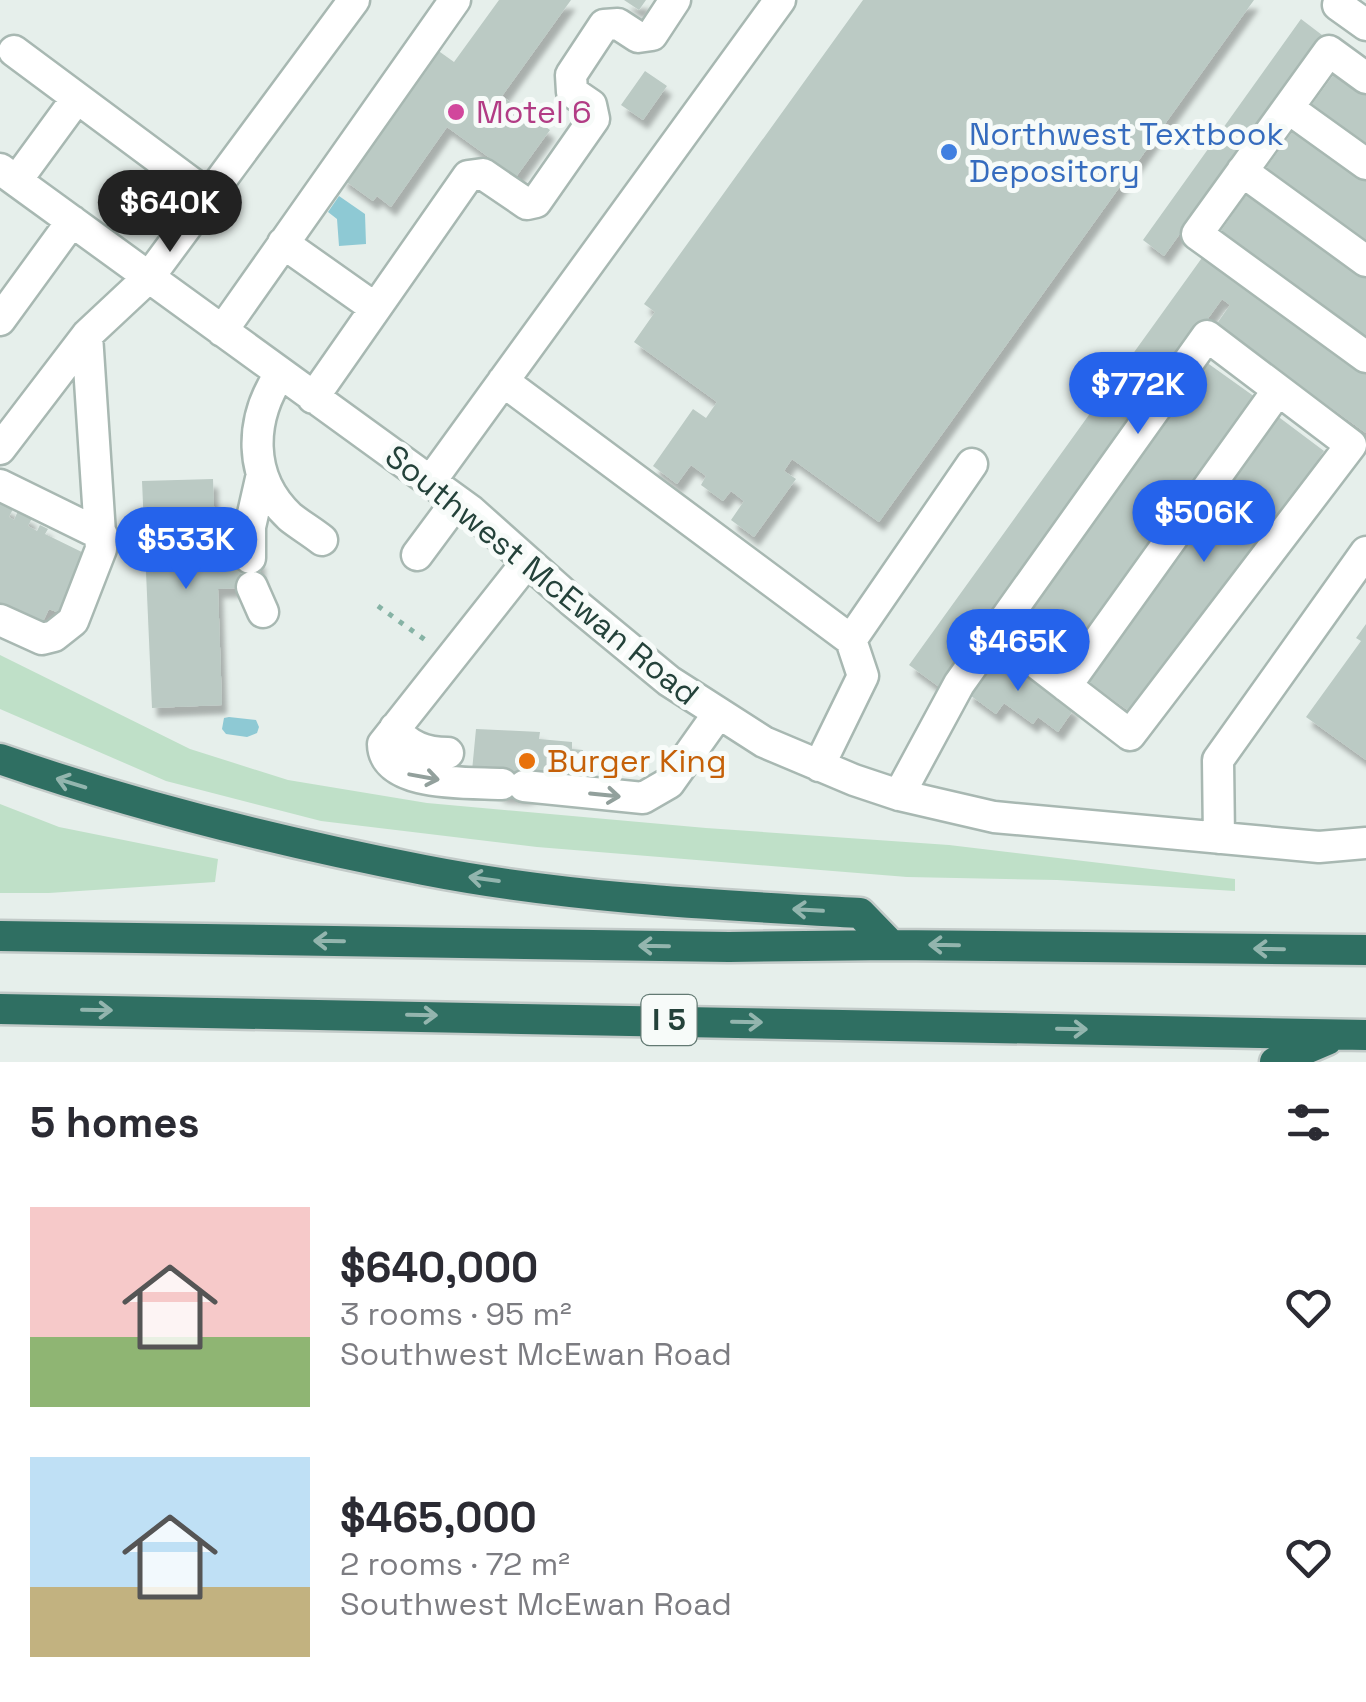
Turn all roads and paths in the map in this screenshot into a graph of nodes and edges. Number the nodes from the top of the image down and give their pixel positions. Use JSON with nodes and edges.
{"nodes":[{"id":1,"x":354,"y":0,"type":"edge"},
{"id":2,"x":455,"y":0,"type":"edge"},
{"id":3,"x":674,"y":0,"type":"edge"},
{"id":4,"x":780,"y":0,"type":"edge"},
{"id":5,"x":1341,"y":0,"type":"edge"},
{"id":6,"x":1366,"y":26,"type":"edge"},
{"id":7,"x":14,"y":51,"type":"dead end"},
{"id":8,"x":1366,"y":78,"type":"edge"},
{"id":9,"x":78,"y":98,"type":"junction"},
{"id":10,"x":1288,"y":108,"type":"junction"},
{"id":11,"x":1366,"y":164,"type":"edge"},
{"id":12,"x":1242,"y":171,"type":"junction"},
{"id":13,"x":8,"y":174,"type":"edge"},
{"id":14,"x":209,"y":196,"type":"junction"},
{"id":15,"x":72,"y":221,"type":"junction"},
{"id":16,"x":284,"y":243,"type":"junction"},
{"id":17,"x":1366,"y":262,"type":"edge"},
{"id":18,"x":149,"y":277,"type":"junction"},
{"id":19,"x":375,"y":308,"type":"junction"},
{"id":20,"x":0,"y":320,"type":"edge"},
{"id":21,"x":222,"y":331,"type":"junction"},
{"id":22,"x":87,"y":335,"type":"junction"},
{"id":23,"x":1366,"y":357,"type":"edge"},
{"id":24,"x":280,"y":374,"type":"junction"},
{"id":25,"x":503,"y":381,"type":"junction"},
{"id":26,"x":1278,"y":390,"type":"junction"},
{"id":27,"x":313,"y":398,"type":"junction"},
{"id":28,"x":0,"y":450,"type":"edge"},
{"id":29,"x":972,"y":464,"type":"dead end"},
{"id":30,"x":262,"y":474,"type":"junction"},
{"id":31,"x":430,"y":482,"type":"junction"},
{"id":32,"x":0,"y":485,"type":"edge"},
{"id":33,"x":457,"y":501,"type":"junction"},
{"id":34,"x":102,"y":535,"type":"junction"},
{"id":35,"x":322,"y":540,"type":"dead end"},
{"id":36,"x":1366,"y":552,"type":"edge"},
{"id":37,"x":417,"y":554,"type":"dead end"},
{"id":38,"x":527,"y":562,"type":"junction"},
{"id":39,"x":255,"y":586,"type":"dead end"},
{"id":40,"x":378,"y":606,"type":"dead end"},
{"id":41,"x":0,"y":620,"type":"edge"},
{"id":42,"x":996,"y":632,"type":"junction"},
{"id":43,"x":852,"y":640,"type":"junction"},
{"id":44,"x":451,"y":659,"type":"junction"},
{"id":45,"x":1066,"y":686,"type":"junction"},
{"id":46,"x":718,"y":714,"type":"junction"},
{"id":47,"x":396,"y":728,"type":"junction"},
{"id":48,"x":448,"y":753,"type":"dead end"},
{"id":49,"x":0,"y":759,"type":"edge"},
{"id":50,"x":819,"y":766,"type":"junction"},
{"id":51,"x":899,"y":795,"type":"junction"},
{"id":52,"x":1219,"y":838,"type":"junction"},
{"id":53,"x":1366,"y":843,"type":"edge"},
{"id":54,"x":0,"y":936,"type":"edge"},
{"id":55,"x":892,"y":944,"type":"junction"},
{"id":56,"x":1366,"y":950,"type":"edge"},
{"id":57,"x":0,"y":1009,"type":"edge"},
{"id":58,"x":1352,"y":1035,"type":"edge"},
{"id":59,"x":1276,"y":1062,"type":"edge"}],
"edges":[{"from":1,"to":14,"type":"street"},
{"from":2,"to":16,"type":"street"},
{"from":3,"to":19,"type":"street"},
{"from":4,"to":25,"type":"street"},
{"from":5,"to":6,"type":"street"},
{"from":7,"to":9,"type":"street"},
{"from":8,"to":10,"type":"street"},
{"from":9,"to":13,"type":"street"},
{"from":9,"to":14,"type":"street"},
{"from":10,"to":11,"type":"street"},
{"from":10,"to":12,"type":"street"},
{"from":12,"to":17,"type":"street"},
{"from":12,"to":23,"type":"street"},
{"from":13,"to":15,"type":"street","name":"Southwest McEwan Road"},
{"from":14,"to":18,"type":"street"},
{"from":15,"to":18,"type":"street","name":"Southwest McEwan Road"},
{"from":15,"to":20,"type":"street"},
{"from":16,"to":19,"type":"street"},
{"from":16,"to":21,"type":"street"},
{"from":18,"to":21,"type":"street","name":"Southwest McEwan Road"},
{"from":18,"to":22,"type":"street"},
{"from":19,"to":27,"type":"street"},
{"from":21,"to":24,"type":"street","name":"Southwest McEwan Road"},
{"from":22,"to":28,"type":"street"},
{"from":22,"to":34,"type":"street"},
{"from":24,"to":27,"type":"street","name":"Southwest McEwan Road"},
{"from":24,"to":30,"type":"street"},
{"from":25,"to":31,"type":"street"},
{"from":25,"to":43,"type":"street"},
{"from":26,"to":42,"type":"street"},
{"from":26,"to":45,"type":"street"},
{"from":26,"to":45,"type":"street"},
{"from":27,"to":31,"type":"street","name":"Southwest McEwan Road"},
{"from":29,"to":43,"type":"street"},
{"from":30,"to":35,"type":"street"},
{"from":30,"to":39,"type":"street"},
{"from":31,"to":33,"type":"street","name":"Southwest McEwan Road"},
{"from":32,"to":34,"type":"street"},
{"from":33,"to":37,"type":"street"},
{"from":33,"to":38,"type":"street","name":"Southwest McEwan Road"},
{"from":34,"to":41,"type":"street"},
{"from":36,"to":52,"type":"street"},
{"from":38,"to":44,"type":"street"},
{"from":38,"to":46,"type":"street","name":"Southwest McEwan Road"},
{"from":40,"to":44,"type":"path"},
{"from":42,"to":45,"type":"street"},
{"from":42,"to":51,"type":"street"},
{"from":43,"to":50,"type":"street"},
{"from":44,"to":47,"type":"street"},
{"from":47,"to":46,"type":"street","one_way":true},
{"from":46,"to":50,"type":"street","name":"Southwest McEwan Road"},
{"from":47,"to":48,"type":"street"},
{"from":55,"to":49,"type":"highway","one_way":true},
{"from":50,"to":51,"type":"street","name":"Southwest McEwan Road"},
{"from":51,"to":52,"type":"street","name":"Southwest McEwan Road"},
{"from":52,"to":53,"type":"street","name":"Southwest McEwan Road"},
{"from":55,"to":54,"type":"highway","number":"I 5","one_way":true},
{"from":56,"to":55,"type":"highway","number":"I 5","one_way":true},
{"from":57,"to":58,"type":"highway","number":"I 5","one_way":true},
{"from":58,"to":59,"type":"highway"}]}
